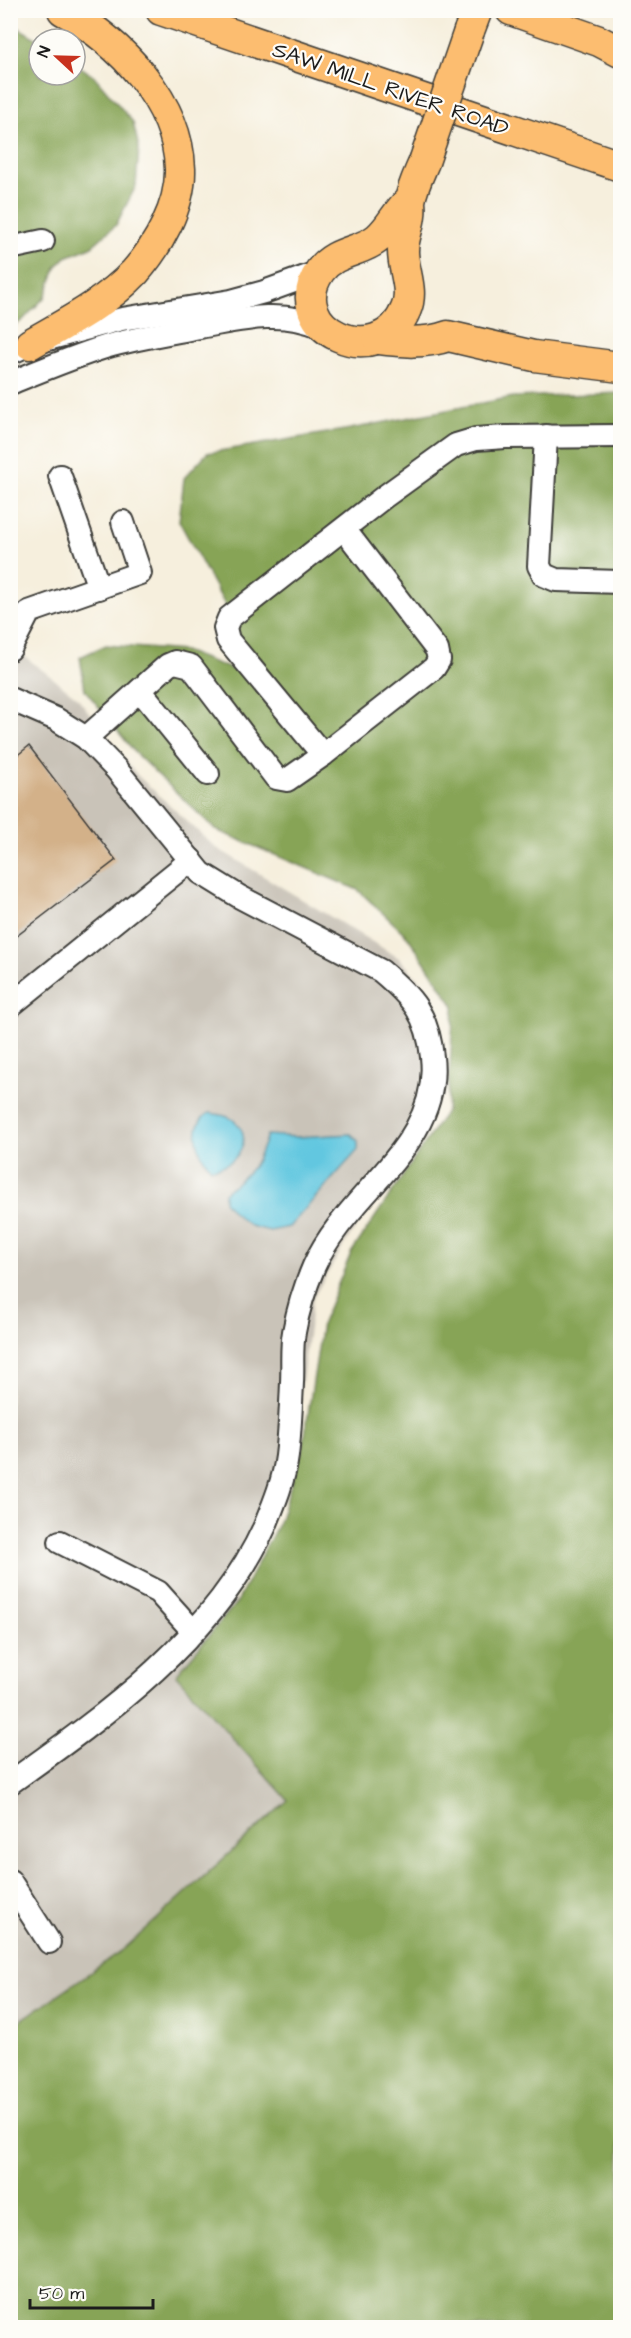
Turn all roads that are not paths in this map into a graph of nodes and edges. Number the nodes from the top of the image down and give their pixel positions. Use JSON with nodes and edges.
{"nodes":[{"id":1,"x":63,"y":10,"type":"edge"},
{"id":2,"x":161,"y":10,"type":"edge"},
{"id":3,"x":511,"y":10,"type":"edge"},
{"id":4,"x":473,"y":21,"type":"edge"},
{"id":5,"x":621,"y":52,"type":"edge"},
{"id":6,"x":621,"y":166,"type":"edge"},
{"id":7,"x":410,"y":200,"type":"junction"},
{"id":8,"x":43,"y":241,"type":"dead end"},
{"id":9,"x":10,"y":248,"type":"edge"},
{"id":10,"x":359,"y":249,"type":"junction"},
{"id":11,"x":319,"y":272,"type":"junction"},
{"id":12,"x":407,"y":283,"type":"junction"},
{"id":13,"x":322,"y":327,"type":"junction"},
{"id":14,"x":448,"y":336,"type":"junction"},
{"id":15,"x":378,"y":339,"type":"junction"},
{"id":16,"x":20,"y":349,"type":"edge"},
{"id":17,"x":621,"y":366,"type":"edge"},
{"id":18,"x":10,"y":383,"type":"edge"},
{"id":19,"x":546,"y":436,"type":"junction"},
{"id":20,"x":621,"y":436,"type":"edge"},
{"id":21,"x":60,"y":476,"type":"dead end"},
{"id":22,"x":123,"y":522,"type":"dead end"},
{"id":23,"x":344,"y":529,"type":"junction"},
{"id":24,"x":621,"y":582,"type":"edge"},
{"id":25,"x":99,"y":588,"type":"junction"},
{"id":26,"x":10,"y":650,"type":"edge"},
{"id":27,"x":140,"y":690,"type":"junction"},
{"id":28,"x":10,"y":699,"type":"edge"},
{"id":29,"x":86,"y":738,"type":"junction"},
{"id":30,"x":323,"y":755,"type":"junction"},
{"id":31,"x":207,"y":774,"type":"dead end"},
{"id":32,"x":191,"y":860,"type":"junction"},
{"id":33,"x":10,"y":1006,"type":"edge"},
{"id":34,"x":60,"y":1542,"type":"dead end"},
{"id":35,"x":193,"y":1631,"type":"junction"},
{"id":36,"x":10,"y":1783,"type":"edge"},
{"id":37,"x":10,"y":1881,"type":"edge"},
{"id":38,"x":49,"y":1942,"type":"dead end"}],
"edges":[{"from":1,"to":16,"type":"main road"},
{"from":2,"to":6,"type":"main road","name":"SAW MILL RIVER ROAD"},
{"from":3,"to":5,"type":"main road"},
{"from":4,"to":7,"type":"main road","bridge":true},
{"from":7,"to":10,"type":"main road"},
{"from":7,"to":12,"type":"main road"},
{"from":8,"to":9,"type":"street"},
{"from":10,"to":11,"type":"main road"},
{"from":10,"to":12,"type":"main road"},
{"from":11,"to":13,"type":"main road"},
{"from":11,"to":16,"type":"street"},
{"from":12,"to":14,"type":"main road"},
{"from":12,"to":15,"type":"main road"},
{"from":13,"to":15,"type":"main road"},
{"from":13,"to":18,"type":"street"},
{"from":14,"to":15,"type":"main road"},
{"from":14,"to":17,"type":"main road"},
{"from":19,"to":20,"type":"street"},
{"from":19,"to":23,"type":"street"},
{"from":19,"to":24,"type":"street"},
{"from":21,"to":25,"type":"street"},
{"from":22,"to":25,"type":"street"},
{"from":23,"to":30,"type":"street"},
{"from":23,"to":30,"type":"street"},
{"from":25,"to":26,"type":"street"},
{"from":27,"to":29,"type":"street"},
{"from":27,"to":30,"type":"street"},
{"from":27,"to":31,"type":"street"},
{"from":28,"to":29,"type":"street"},
{"from":29,"to":32,"type":"street"},
{"from":32,"to":33,"type":"street"},
{"from":32,"to":35,"type":"street"},
{"from":34,"to":35,"type":"street"},
{"from":35,"to":36,"type":"street"},
{"from":37,"to":38,"type":"street"}]}
